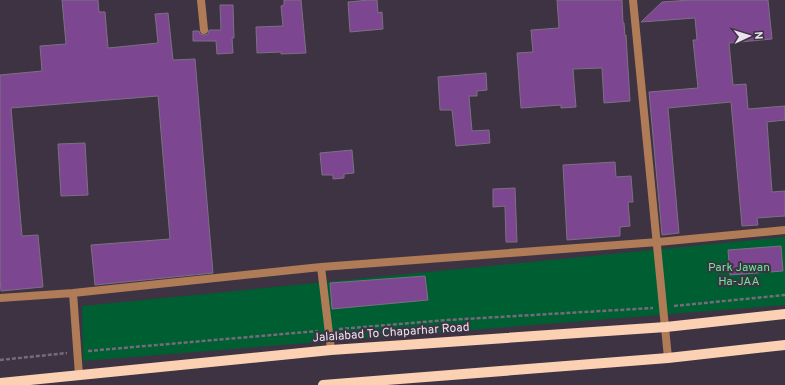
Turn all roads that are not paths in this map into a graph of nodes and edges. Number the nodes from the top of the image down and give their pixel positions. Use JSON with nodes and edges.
{"nodes":[{"id":1,"x":201,"y":0,"type":"edge"},
{"id":2,"x":633,"y":0,"type":"edge"},
{"id":3,"x":204,"y":30,"type":"dead end"},
{"id":4,"x":785,"y":230,"type":"edge"},
{"id":5,"x":658,"y":242,"type":"junction"},
{"id":6,"x":321,"y":267,"type":"junction"},
{"id":7,"x":73,"y":293,"type":"junction"},
{"id":8,"x":0,"y":298,"type":"edge"},
{"id":9,"x":785,"y":314,"type":"edge"},
{"id":10,"x":666,"y":327,"type":"junction"},
{"id":11,"x":785,"y":345,"type":"edge"},
{"id":12,"x":331,"y":350,"type":"junction"},
{"id":13,"x":668,"y":358,"type":"junction"},
{"id":14,"x":79,"y":375,"type":"junction"},
{"id":15,"x":0,"y":383,"type":"edge"},
{"id":16,"x":323,"y":385,"type":"edge"}],
"edges":[{"from":1,"to":3,"type":"street"},
{"from":2,"to":5,"type":"street"},
{"from":4,"to":5,"type":"street"},
{"from":5,"to":6,"type":"street"},
{"from":5,"to":10,"type":"street"},
{"from":6,"to":7,"type":"street"},
{"from":6,"to":12,"type":"street"},
{"from":7,"to":8,"type":"street"},
{"from":7,"to":14,"type":"street"},
{"from":9,"to":10,"type":"main road","name":"Jalalabad To Chaparhar Road"},
{"from":10,"to":12,"type":"main road","name":"Jalalabad To Chaparhar Road"},
{"from":10,"to":13,"type":"street"},
{"from":11,"to":13,"type":"main road"},
{"from":12,"to":14,"type":"main road","name":"Jalalabad To Chaparhar Road"},
{"from":13,"to":16,"type":"main road"},
{"from":14,"to":15,"type":"main road","name":"Jalalabad To Chaparhar Road"}]}
